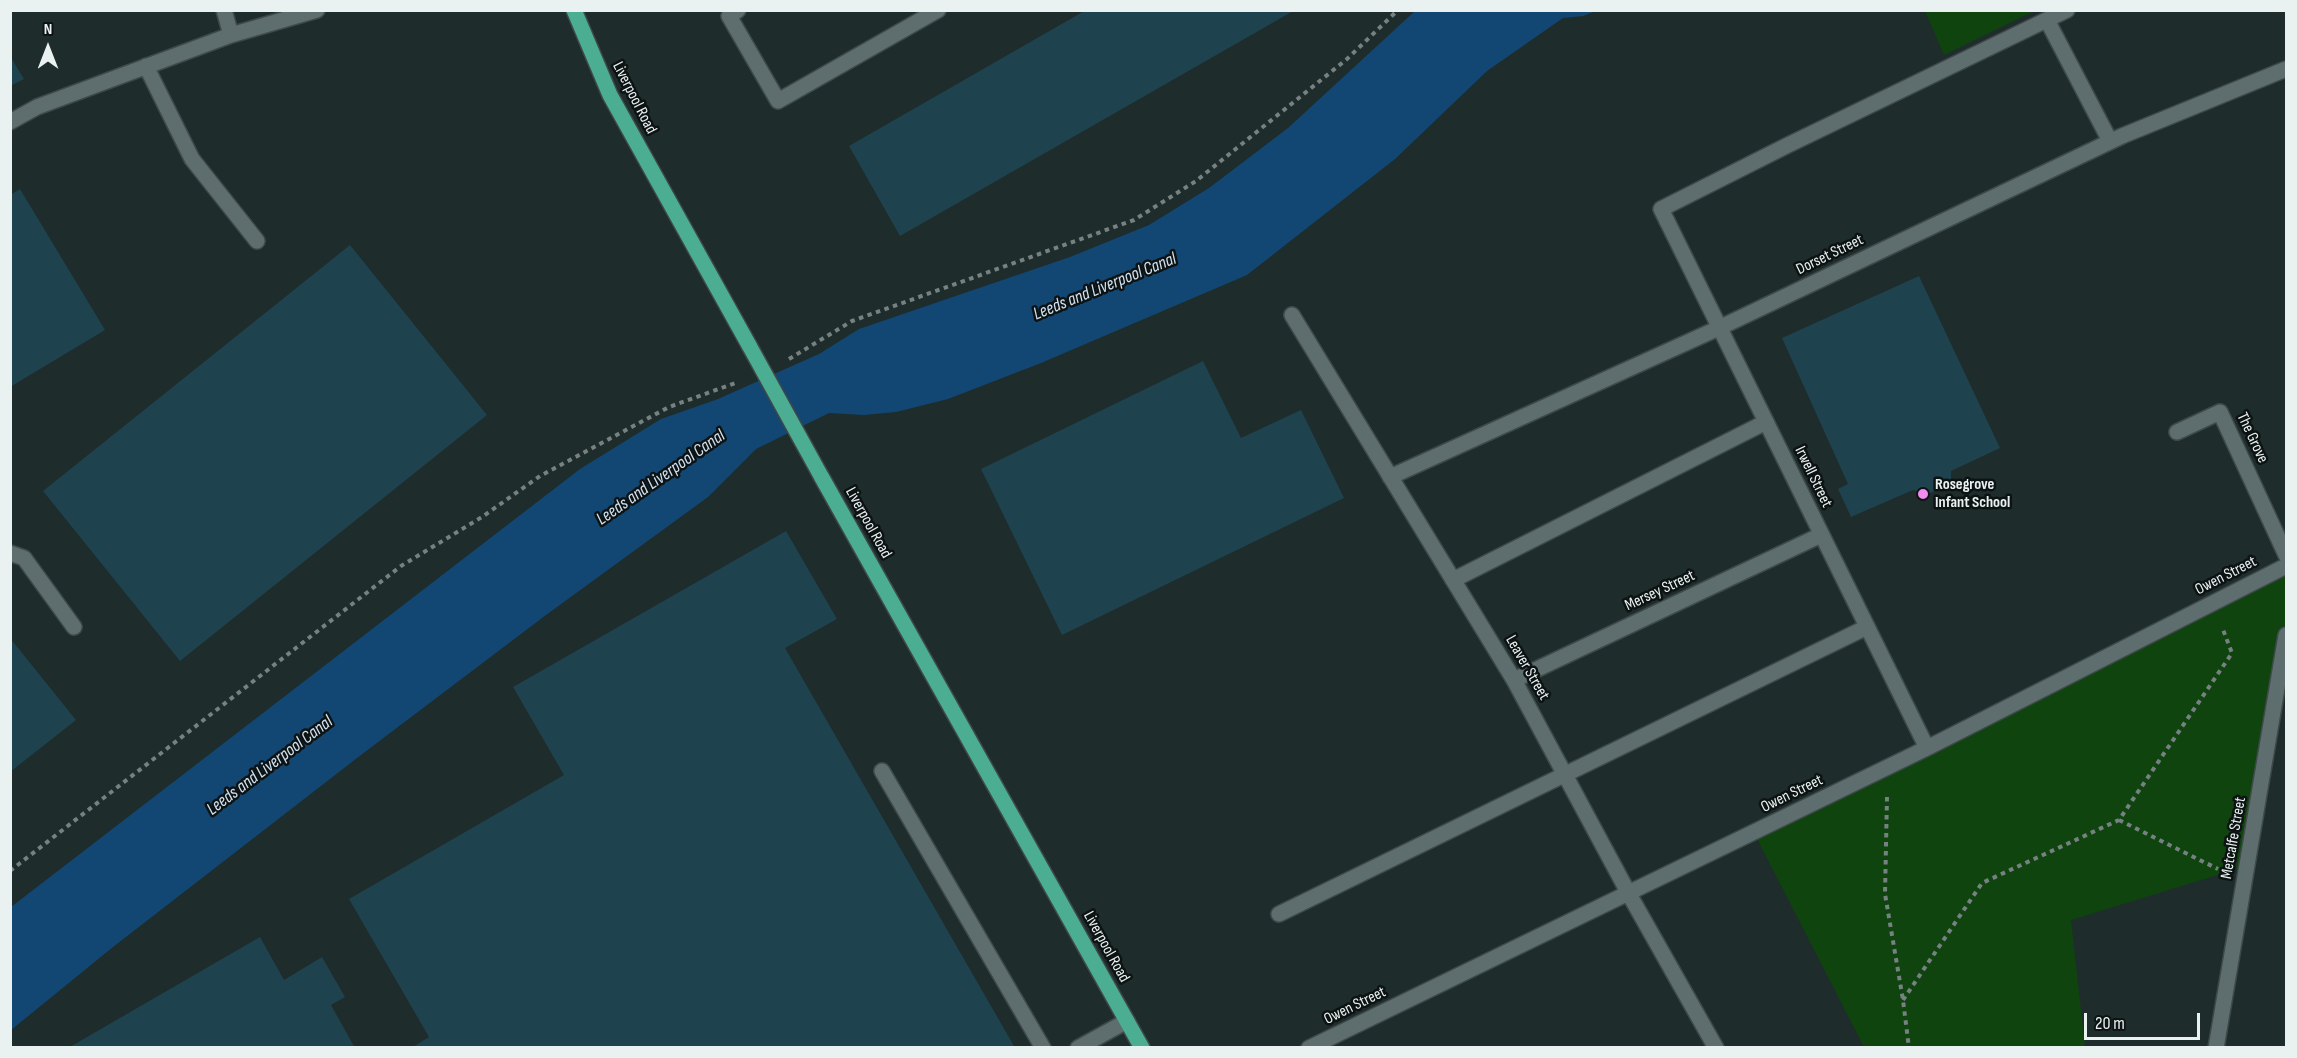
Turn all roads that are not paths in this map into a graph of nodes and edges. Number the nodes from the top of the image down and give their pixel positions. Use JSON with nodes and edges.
{"nodes":[{"id":1,"x":224,"y":10,"type":"edge"},
{"id":2,"x":317,"y":10,"type":"edge"},
{"id":3,"x":574,"y":10,"type":"edge"},
{"id":4,"x":738,"y":10,"type":"edge"},
{"id":5,"x":938,"y":10,"type":"edge"},
{"id":6,"x":2067,"y":10,"type":"edge"},
{"id":7,"x":2047,"y":20,"type":"junction"},
{"id":8,"x":231,"y":35,"type":"junction"},
{"id":9,"x":146,"y":66,"type":"junction"},
{"id":10,"x":2286,"y":69,"type":"edge"},
{"id":11,"x":10,"y":122,"type":"edge"},
{"id":12,"x":2110,"y":141,"type":"junction"},
{"id":13,"x":257,"y":242,"type":"dead end"},
{"id":14,"x":1292,"y":315,"type":"dead end"},
{"id":15,"x":1721,"y":327,"type":"junction"},
{"id":16,"x":1766,"y":422,"type":"junction"},
{"id":17,"x":2177,"y":432,"type":"dead end"},
{"id":18,"x":1390,"y":477,"type":"junction"},
{"id":19,"x":1821,"y":535,"type":"junction"},
{"id":20,"x":10,"y":553,"type":"edge"},
{"id":21,"x":2286,"y":555,"type":"edge"},
{"id":22,"x":2286,"y":566,"type":"edge"},
{"id":23,"x":1453,"y":580,"type":"junction"},
{"id":24,"x":74,"y":627,"type":"dead end"},
{"id":25,"x":1867,"y":627,"type":"junction"},
{"id":26,"x":2286,"y":635,"type":"edge"},
{"id":27,"x":1514,"y":680,"type":"junction"},
{"id":28,"x":1927,"y":748,"type":"junction"},
{"id":29,"x":882,"y":771,"type":"dead end"},
{"id":30,"x":1565,"y":774,"type":"junction"},
{"id":31,"x":1629,"y":894,"type":"junction"},
{"id":32,"x":1279,"y":914,"type":"dead end"},
{"id":33,"x":1127,"y":1021,"type":"junction"},
{"id":34,"x":1043,"y":1047,"type":"edge"},
{"id":35,"x":1078,"y":1047,"type":"edge"},
{"id":36,"x":1142,"y":1047,"type":"edge"},
{"id":37,"x":1309,"y":1047,"type":"edge"},
{"id":38,"x":1716,"y":1047,"type":"edge"},
{"id":39,"x":2216,"y":1047,"type":"edge"}],
"edges":[{"from":1,"to":8,"type":"street"},
{"from":2,"to":8,"type":"street"},
{"from":3,"to":33,"type":"main road","name":"Liverpool Road","bridge":true},
{"from":4,"to":5,"type":"street"},
{"from":6,"to":7,"type":"street"},
{"from":7,"to":12,"type":"street"},
{"from":7,"to":15,"type":"street","name":"Irwell Street"},
{"from":8,"to":9,"type":"street"},
{"from":9,"to":11,"type":"street"},
{"from":9,"to":13,"type":"street"},
{"from":10,"to":12,"type":"street","name":"Dorset Street"},
{"from":12,"to":15,"type":"street","name":"Dorset Street"},
{"from":14,"to":18,"type":"street","name":"Leaver Street"},
{"from":15,"to":16,"type":"street","name":"Irwell Street"},
{"from":15,"to":18,"type":"street","name":"Dorset Street"},
{"from":16,"to":19,"type":"street","name":"Irwell Street"},
{"from":16,"to":23,"type":"street"},
{"from":17,"to":21,"type":"street","name":"The Grove"},
{"from":18,"to":23,"type":"street","name":"Leaver Street"},
{"from":19,"to":25,"type":"street","name":"Irwell Street"},
{"from":19,"to":27,"type":"street","name":"Mersey Street"},
{"from":20,"to":24,"type":"street"},
{"from":22,"to":28,"type":"street","name":"Owen Street"},
{"from":23,"to":27,"type":"street","name":"Leaver Street"},
{"from":25,"to":28,"type":"street","name":"Irwell Street"},
{"from":25,"to":30,"type":"street"},
{"from":26,"to":39,"type":"street","name":"Metcalfe Street"},
{"from":27,"to":30,"type":"street","name":"Leaver Street"},
{"from":28,"to":31,"type":"street","name":"Owen Street"},
{"from":29,"to":34,"type":"street"},
{"from":30,"to":31,"type":"street","name":"Leaver Street"},
{"from":30,"to":32,"type":"street"},
{"from":31,"to":37,"type":"street","name":"Owen Street"},
{"from":31,"to":38,"type":"street","name":"Leaver Street"},
{"from":33,"to":35,"type":"street"},
{"from":33,"to":36,"type":"main road","name":"Liverpool Road"}]}
